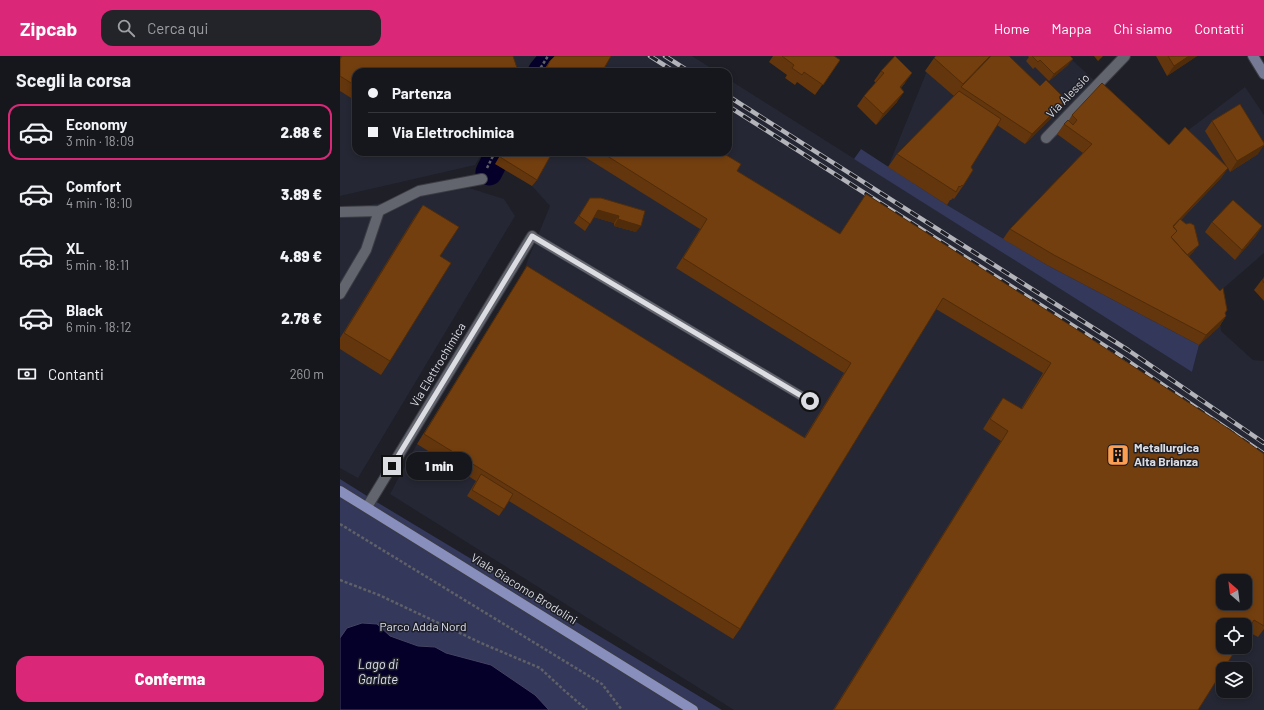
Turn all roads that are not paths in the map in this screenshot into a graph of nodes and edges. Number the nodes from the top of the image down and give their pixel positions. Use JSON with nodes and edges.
{"nodes":[{"id":1,"x":1125,"y":56,"type":"edge"},
{"id":2,"x":1253,"y":56,"type":"edge"},
{"id":3,"x":1264,"y":74,"type":"edge"},
{"id":4,"x":1046,"y":138,"type":"dead end"},
{"id":5,"x":482,"y":180,"type":"road end"},
{"id":6,"x":379,"y":210,"type":"junction"},
{"id":7,"x":340,"y":212,"type":"edge"},
{"id":8,"x":532,"y":236,"type":"joint"},
{"id":9,"x":340,"y":294,"type":"edge"},
{"id":10,"x":810,"y":401,"type":"dead end"},
{"id":11,"x":340,"y":491,"type":"edge"},
{"id":12,"x":367,"y":507,"type":"junction"},
{"id":13,"x":693,"y":710,"type":"edge"}],
"edges":[{"from":1,"to":4,"type":"street","name":"Via Alessio"},
{"from":2,"to":3,"type":"main road"},
{"from":5,"to":6,"type":"street"},
{"from":6,"to":7,"type":"street"},
{"from":6,"to":9,"type":"street"},
{"from":8,"to":10,"type":"lane"},
{"from":8,"to":12,"type":"street","name":"Via Elettrochimica"},
{"from":11,"to":12,"type":"main road","name":"Viale Giacomo Brodolini"},
{"from":12,"to":13,"type":"main road","name":"Viale Giacomo Brodolini"}]}
